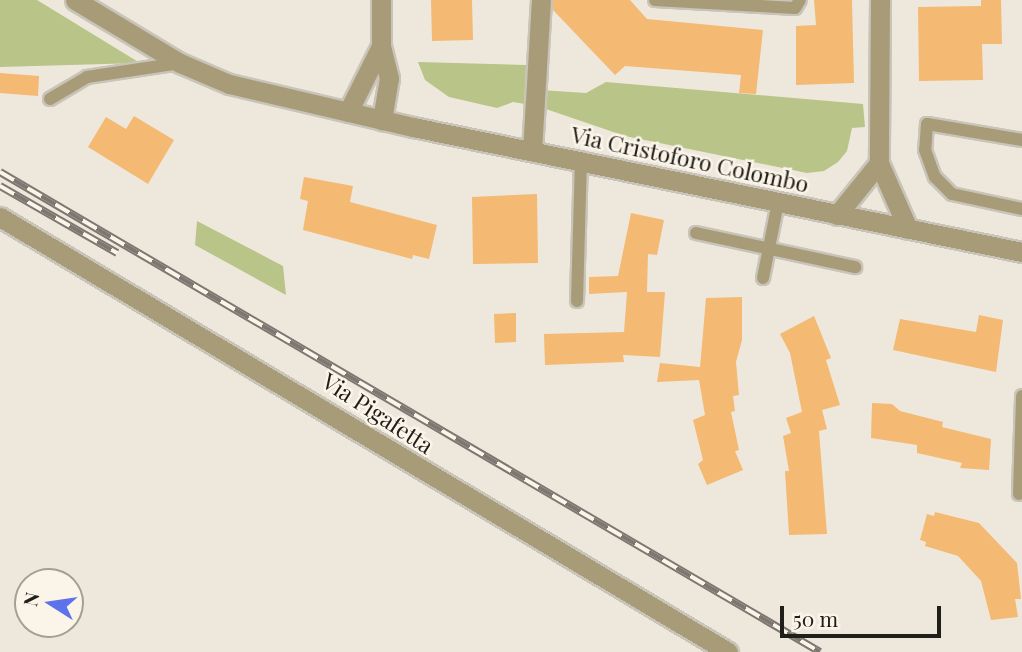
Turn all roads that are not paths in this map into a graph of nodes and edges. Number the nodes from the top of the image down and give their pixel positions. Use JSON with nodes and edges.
{"nodes":[{"id":1,"x":75,"y":0,"type":"edge"},
{"id":2,"x":381,"y":0,"type":"edge"},
{"id":3,"x":541,"y":0,"type":"edge"},
{"id":4,"x":655,"y":0,"type":"edge"},
{"id":5,"x":800,"y":0,"type":"edge"},
{"id":6,"x":880,"y":0,"type":"edge"},
{"id":7,"x":381,"y":46,"type":"junction"},
{"id":8,"x":180,"y":64,"type":"junction"},
{"id":9,"x":50,"y":99,"type":"dead end"},
{"id":10,"x":348,"y":112,"type":"junction"},
{"id":11,"x":382,"y":120,"type":"junction"},
{"id":12,"x":1022,"y":140,"type":"edge"},
{"id":13,"x":532,"y":150,"type":"junction"},
{"id":14,"x":581,"y":161,"type":"junction"},
{"id":15,"x":879,"y":163,"type":"junction"},
{"id":16,"x":778,"y":202,"type":"junction"},
{"id":17,"x":1022,"y":209,"type":"edge"},
{"id":18,"x":837,"y":215,"type":"junction"},
{"id":19,"x":0,"y":217,"type":"edge"},
{"id":20,"x":908,"y":229,"type":"junction"},
{"id":21,"x":696,"y":233,"type":"dead end"},
{"id":22,"x":769,"y":249,"type":"junction"},
{"id":23,"x":1022,"y":252,"type":"edge"},
{"id":24,"x":855,"y":267,"type":"dead end"},
{"id":25,"x":763,"y":278,"type":"dead end"},
{"id":26,"x":577,"y":301,"type":"dead end"},
{"id":27,"x":1022,"y":396,"type":"edge"},
{"id":28,"x":1021,"y":423,"type":"edge"},
{"id":29,"x":1019,"y":494,"type":"dead end"},
{"id":30,"x":728,"y":652,"type":"edge"}],
"edges":[{"from":1,"to":8,"type":"street","name":"Via Cristoforo Colombo"},
{"from":2,"to":7,"type":"street"},
{"from":3,"to":13,"type":"street"},
{"from":4,"to":5,"type":"lane"},
{"from":6,"to":15,"type":"street"},
{"from":7,"to":10,"type":"street"},
{"from":7,"to":11,"type":"street"},
{"from":8,"to":9,"type":"lane"},
{"from":8,"to":10,"type":"street","name":"Via Cristoforo Colombo"},
{"from":10,"to":11,"type":"street","name":"Via Cristoforo Colombo"},
{"from":11,"to":13,"type":"street","name":"Via Cristoforo Colombo"},
{"from":12,"to":17,"type":"lane"},
{"from":13,"to":14,"type":"street","name":"Via Cristoforo Colombo"},
{"from":14,"to":16,"type":"street","name":"Via Cristoforo Colombo"},
{"from":14,"to":26,"type":"lane"},
{"from":15,"to":18,"type":"street"},
{"from":15,"to":20,"type":"street"},
{"from":16,"to":18,"type":"street","name":"Via Cristoforo Colombo"},
{"from":16,"to":22,"type":"lane"},
{"from":18,"to":20,"type":"street","name":"Via Cristoforo Colombo"},
{"from":19,"to":30,"type":"street","name":"Via Pigafetta"},
{"from":20,"to":23,"type":"street","name":"Via Cristoforo Colombo"},
{"from":21,"to":22,"type":"lane"},
{"from":22,"to":24,"type":"lane"},
{"from":22,"to":25,"type":"lane"},
{"from":27,"to":28,"type":"lane"},
{"from":28,"to":29,"type":"lane"}]}
